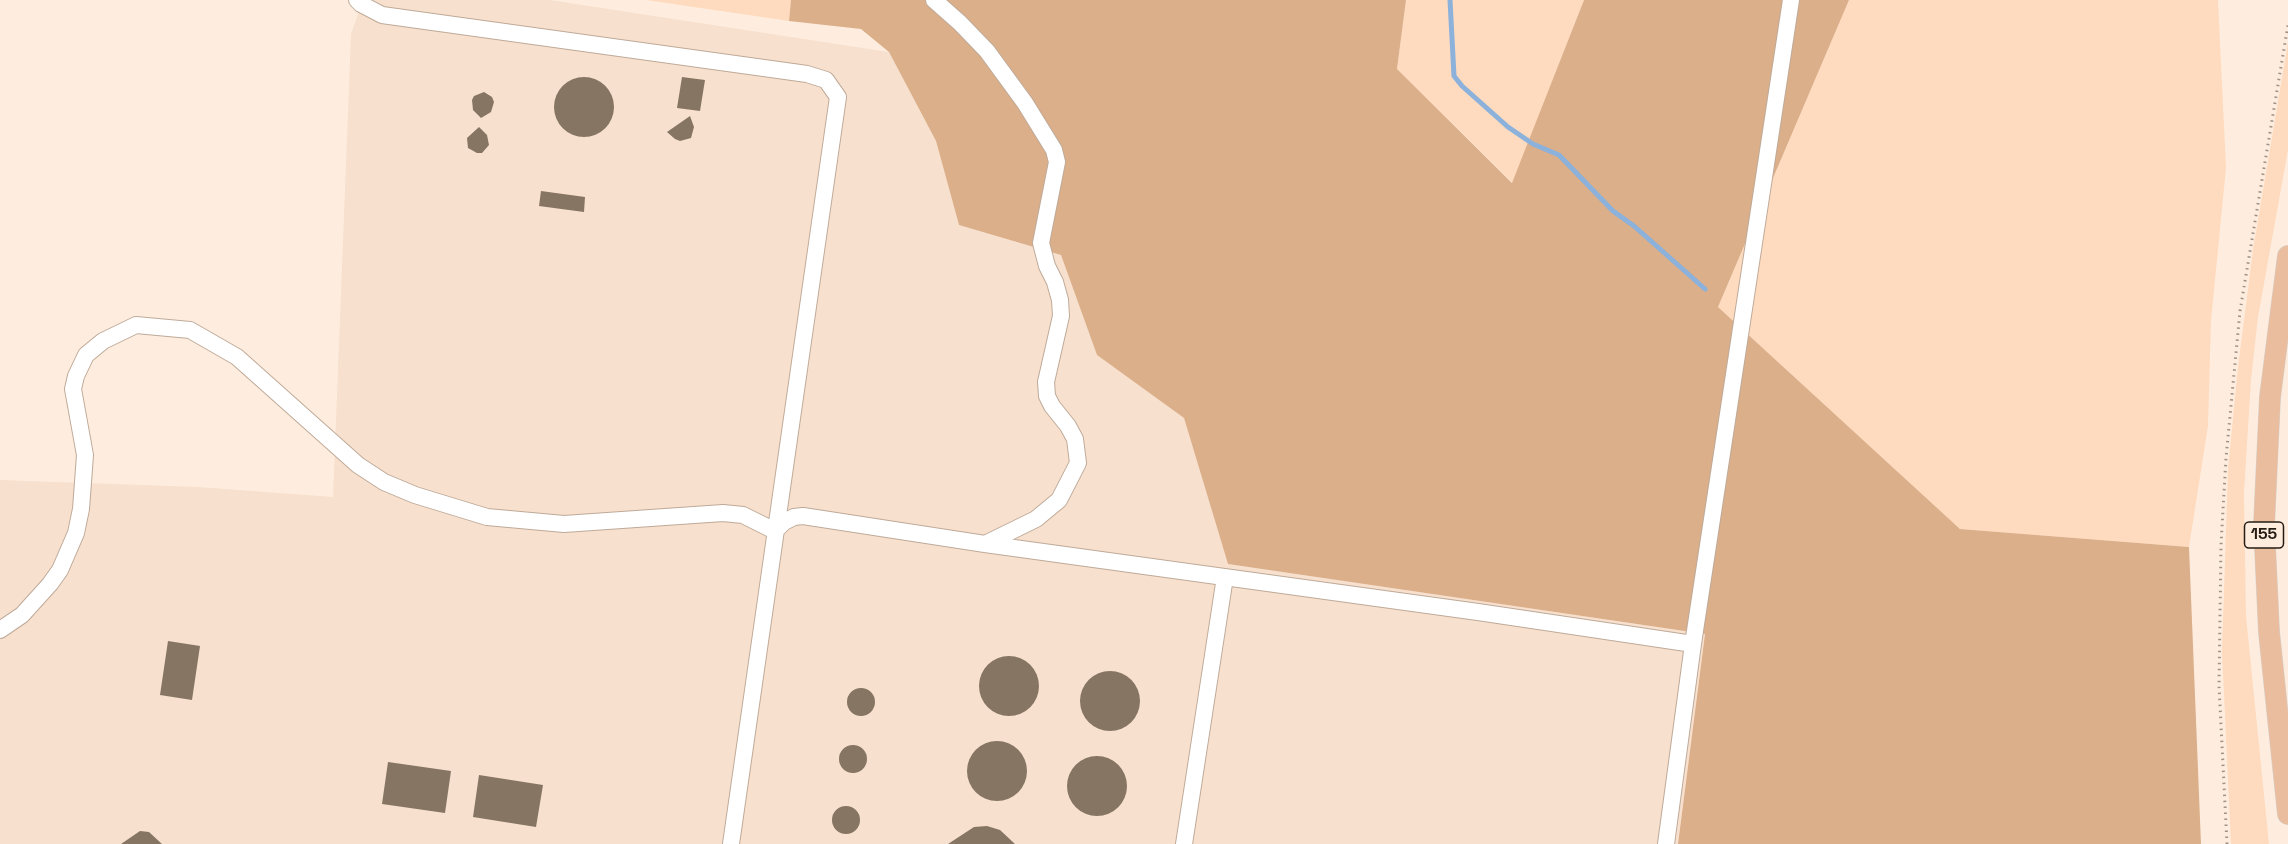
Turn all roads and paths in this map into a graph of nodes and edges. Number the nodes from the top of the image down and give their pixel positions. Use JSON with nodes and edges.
{"nodes":[{"id":1,"x":357,"y":0,"type":"edge"},
{"id":2,"x":934,"y":0,"type":"edge"},
{"id":3,"x":1791,"y":0,"type":"edge"},
{"id":4,"x":2288,"y":26,"type":"edge"},
{"id":5,"x":2288,"y":256,"type":"edge"},
{"id":6,"x":775,"y":531,"type":"junction"},
{"id":7,"x":985,"y":544,"type":"junction"},
{"id":8,"x":1225,"y":577,"type":"junction"},
{"id":9,"x":0,"y":630,"type":"edge"},
{"id":10,"x":1693,"y":644,"type":"junction"},
{"id":11,"x":2288,"y":814,"type":"edge"},
{"id":12,"x":731,"y":844,"type":"edge"},
{"id":13,"x":1184,"y":844,"type":"edge"},
{"id":14,"x":1666,"y":844,"type":"edge"},
{"id":15,"x":2227,"y":844,"type":"edge"}],
"edges":[{"from":1,"to":6,"type":"lane"},
{"from":2,"to":7,"type":"lane"},
{"from":3,"to":10,"type":"lane"},
{"from":4,"to":15,"type":"path"},
{"from":5,"to":11,"type":"main road","number":"155"},
{"from":6,"to":7,"type":"lane"},
{"from":6,"to":9,"type":"lane"},
{"from":6,"to":12,"type":"lane"},
{"from":7,"to":8,"type":"lane"},
{"from":8,"to":10,"type":"lane"},
{"from":8,"to":13,"type":"lane"},
{"from":10,"to":14,"type":"lane"}]}
